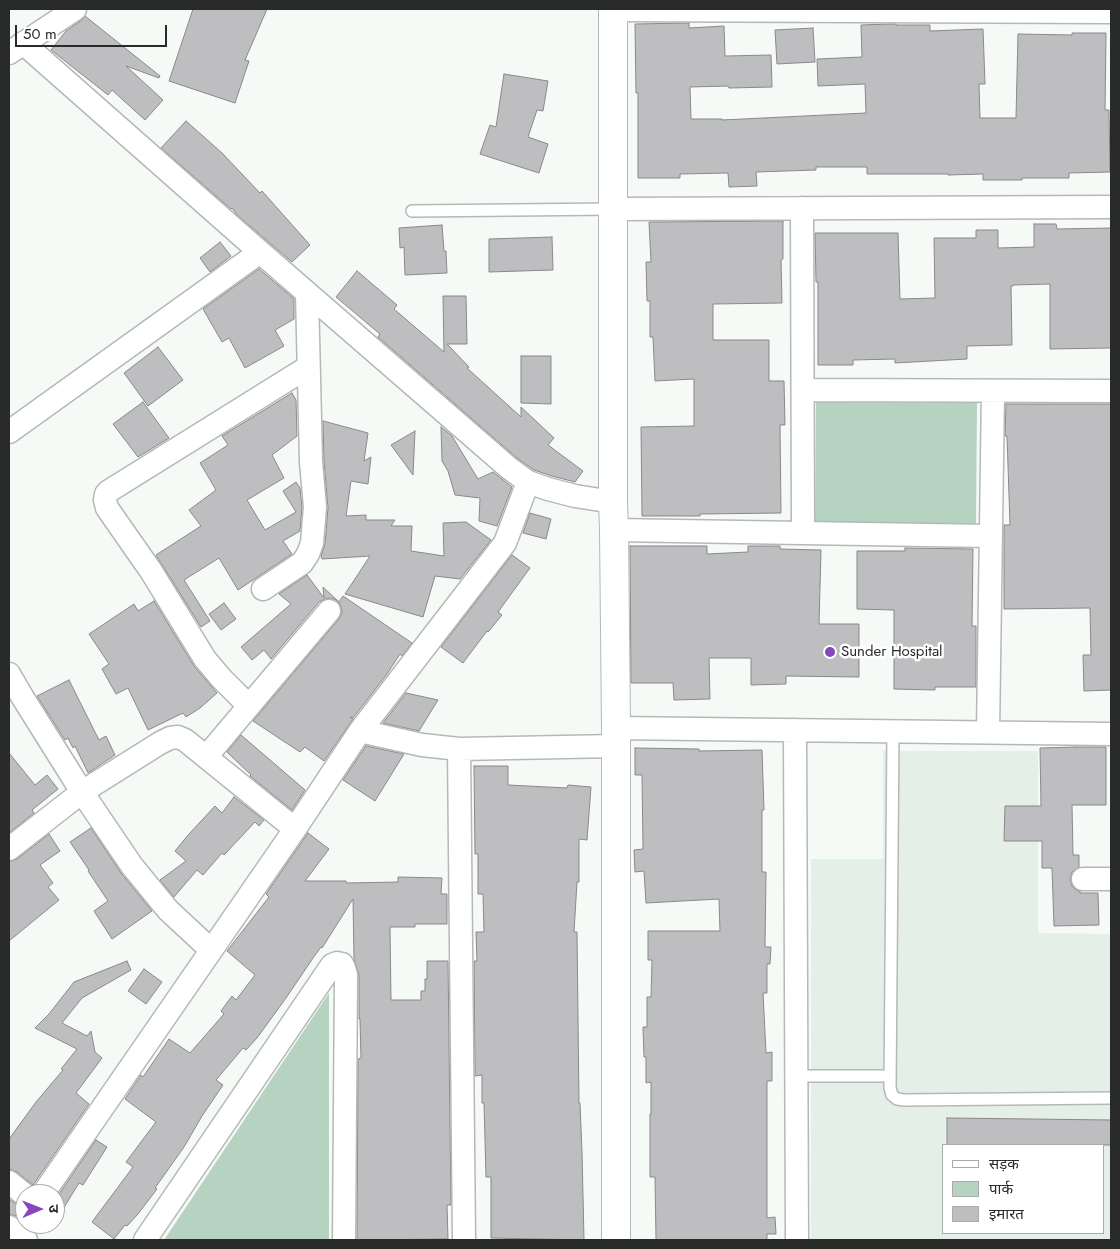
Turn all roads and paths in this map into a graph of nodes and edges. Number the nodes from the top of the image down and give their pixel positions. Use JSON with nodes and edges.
{"nodes":[{"id":1,"x":75,"y":9,"type":"edge"},
{"id":2,"x":613,"y":9,"type":"edge"},
{"id":3,"x":1111,"y":12,"type":"edge"},
{"id":4,"x":16,"y":48,"type":"edge"},
{"id":5,"x":1111,"y":207,"type":"edge"},
{"id":6,"x":802,"y":208,"type":"junction"},
{"id":7,"x":613,"y":209,"type":"junction"},
{"id":8,"x":412,"y":211,"type":"dead end"},
{"id":9,"x":260,"y":252,"type":"junction"},
{"id":10,"x":307,"y":293,"type":"junction"},
{"id":11,"x":308,"y":367,"type":"junction"},
{"id":12,"x":803,"y":390,"type":"junction"},
{"id":13,"x":993,"y":391,"type":"junction"},
{"id":14,"x":1111,"y":391,"type":"edge"},
{"id":15,"x":9,"y":432,"type":"edge"},
{"id":16,"x":528,"y":482,"type":"junction"},
{"id":17,"x":613,"y":502,"type":"junction"},
{"id":18,"x":614,"y":530,"type":"junction"},
{"id":19,"x":803,"y":533,"type":"junction"},
{"id":20,"x":990,"y":536,"type":"junction"},
{"id":21,"x":263,"y":589,"type":"dead end"},
{"id":22,"x":329,"y":611,"type":"dead end"},
{"id":23,"x":9,"y":674,"type":"edge"},
{"id":24,"x":249,"y":706,"type":"junction"},
{"id":25,"x":795,"y":730,"type":"junction"},
{"id":26,"x":360,"y":731,"type":"junction"},
{"id":27,"x":894,"y":731,"type":"junction"},
{"id":28,"x":988,"y":732,"type":"junction"},
{"id":29,"x":1111,"y":734,"type":"edge"},
{"id":30,"x":616,"y":737,"type":"junction"},
{"id":31,"x":459,"y":749,"type":"junction"},
{"id":32,"x":206,"y":757,"type":"junction"},
{"id":33,"x":82,"y":792,"type":"junction"},
{"id":34,"x":295,"y":829,"type":"junction"},
{"id":35,"x":9,"y":848,"type":"edge"},
{"id":36,"x":1083,"y":879,"type":"dead end"},
{"id":37,"x":1111,"y":879,"type":"edge"},
{"id":38,"x":211,"y":950,"type":"junction"},
{"id":39,"x":796,"y":1076,"type":"junction"},
{"id":40,"x":890,"y":1076,"type":"junction"},
{"id":41,"x":1111,"y":1098,"type":"edge"},
{"id":42,"x":50,"y":1184,"type":"edge"},
{"id":43,"x":9,"y":1227,"type":"edge"},
{"id":44,"x":26,"y":1240,"type":"edge"},
{"id":45,"x":145,"y":1240,"type":"edge"},
{"id":46,"x":344,"y":1240,"type":"edge"},
{"id":47,"x":464,"y":1240,"type":"edge"},
{"id":48,"x":616,"y":1240,"type":"edge"},
{"id":49,"x":797,"y":1240,"type":"edge"}],
"edges":[{"from":1,"to":4,"type":"street"},
{"from":2,"to":3,"type":"street"},
{"from":2,"to":7,"type":"street"},
{"from":4,"to":9,"type":"street"},
{"from":5,"to":6,"type":"street"},
{"from":6,"to":7,"type":"street"},
{"from":6,"to":12,"type":"street"},
{"from":7,"to":8,"type":"lane"},
{"from":7,"to":17,"type":"street"},
{"from":9,"to":10,"type":"street"},
{"from":9,"to":15,"type":"street"},
{"from":10,"to":11,"type":"street"},
{"from":10,"to":16,"type":"street"},
{"from":11,"to":21,"type":"street"},
{"from":11,"to":24,"type":"street"},
{"from":12,"to":13,"type":"street"},
{"from":12,"to":19,"type":"street"},
{"from":13,"to":14,"type":"street"},
{"from":13,"to":20,"type":"street"},
{"from":16,"to":17,"type":"street"},
{"from":16,"to":26,"type":"street"},
{"from":17,"to":18,"type":"street"},
{"from":18,"to":19,"type":"street"},
{"from":18,"to":30,"type":"street"},
{"from":19,"to":20,"type":"street"},
{"from":20,"to":28,"type":"street"},
{"from":22,"to":24,"type":"street"},
{"from":23,"to":33,"type":"street"},
{"from":24,"to":32,"type":"street"},
{"from":25,"to":27,"type":"street"},
{"from":25,"to":30,"type":"street"},
{"from":25,"to":39,"type":"street"},
{"from":26,"to":31,"type":"street"},
{"from":26,"to":34,"type":"street"},
{"from":27,"to":28,"type":"street"},
{"from":27,"to":40,"type":"lane"},
{"from":28,"to":29,"type":"street"},
{"from":30,"to":31,"type":"street"},
{"from":30,"to":48,"type":"street"},
{"from":31,"to":47,"type":"street"},
{"from":32,"to":33,"type":"street"},
{"from":32,"to":34,"type":"street"},
{"from":33,"to":35,"type":"street"},
{"from":33,"to":38,"type":"street"},
{"from":34,"to":38,"type":"street"},
{"from":36,"to":37,"type":"street"},
{"from":38,"to":42,"type":"street"},
{"from":39,"to":40,"type":"lane"},
{"from":39,"to":49,"type":"street"},
{"from":40,"to":41,"type":"lane"},
{"from":43,"to":44,"type":"street"},
{"from":45,"to":46,"type":"street"}]}
